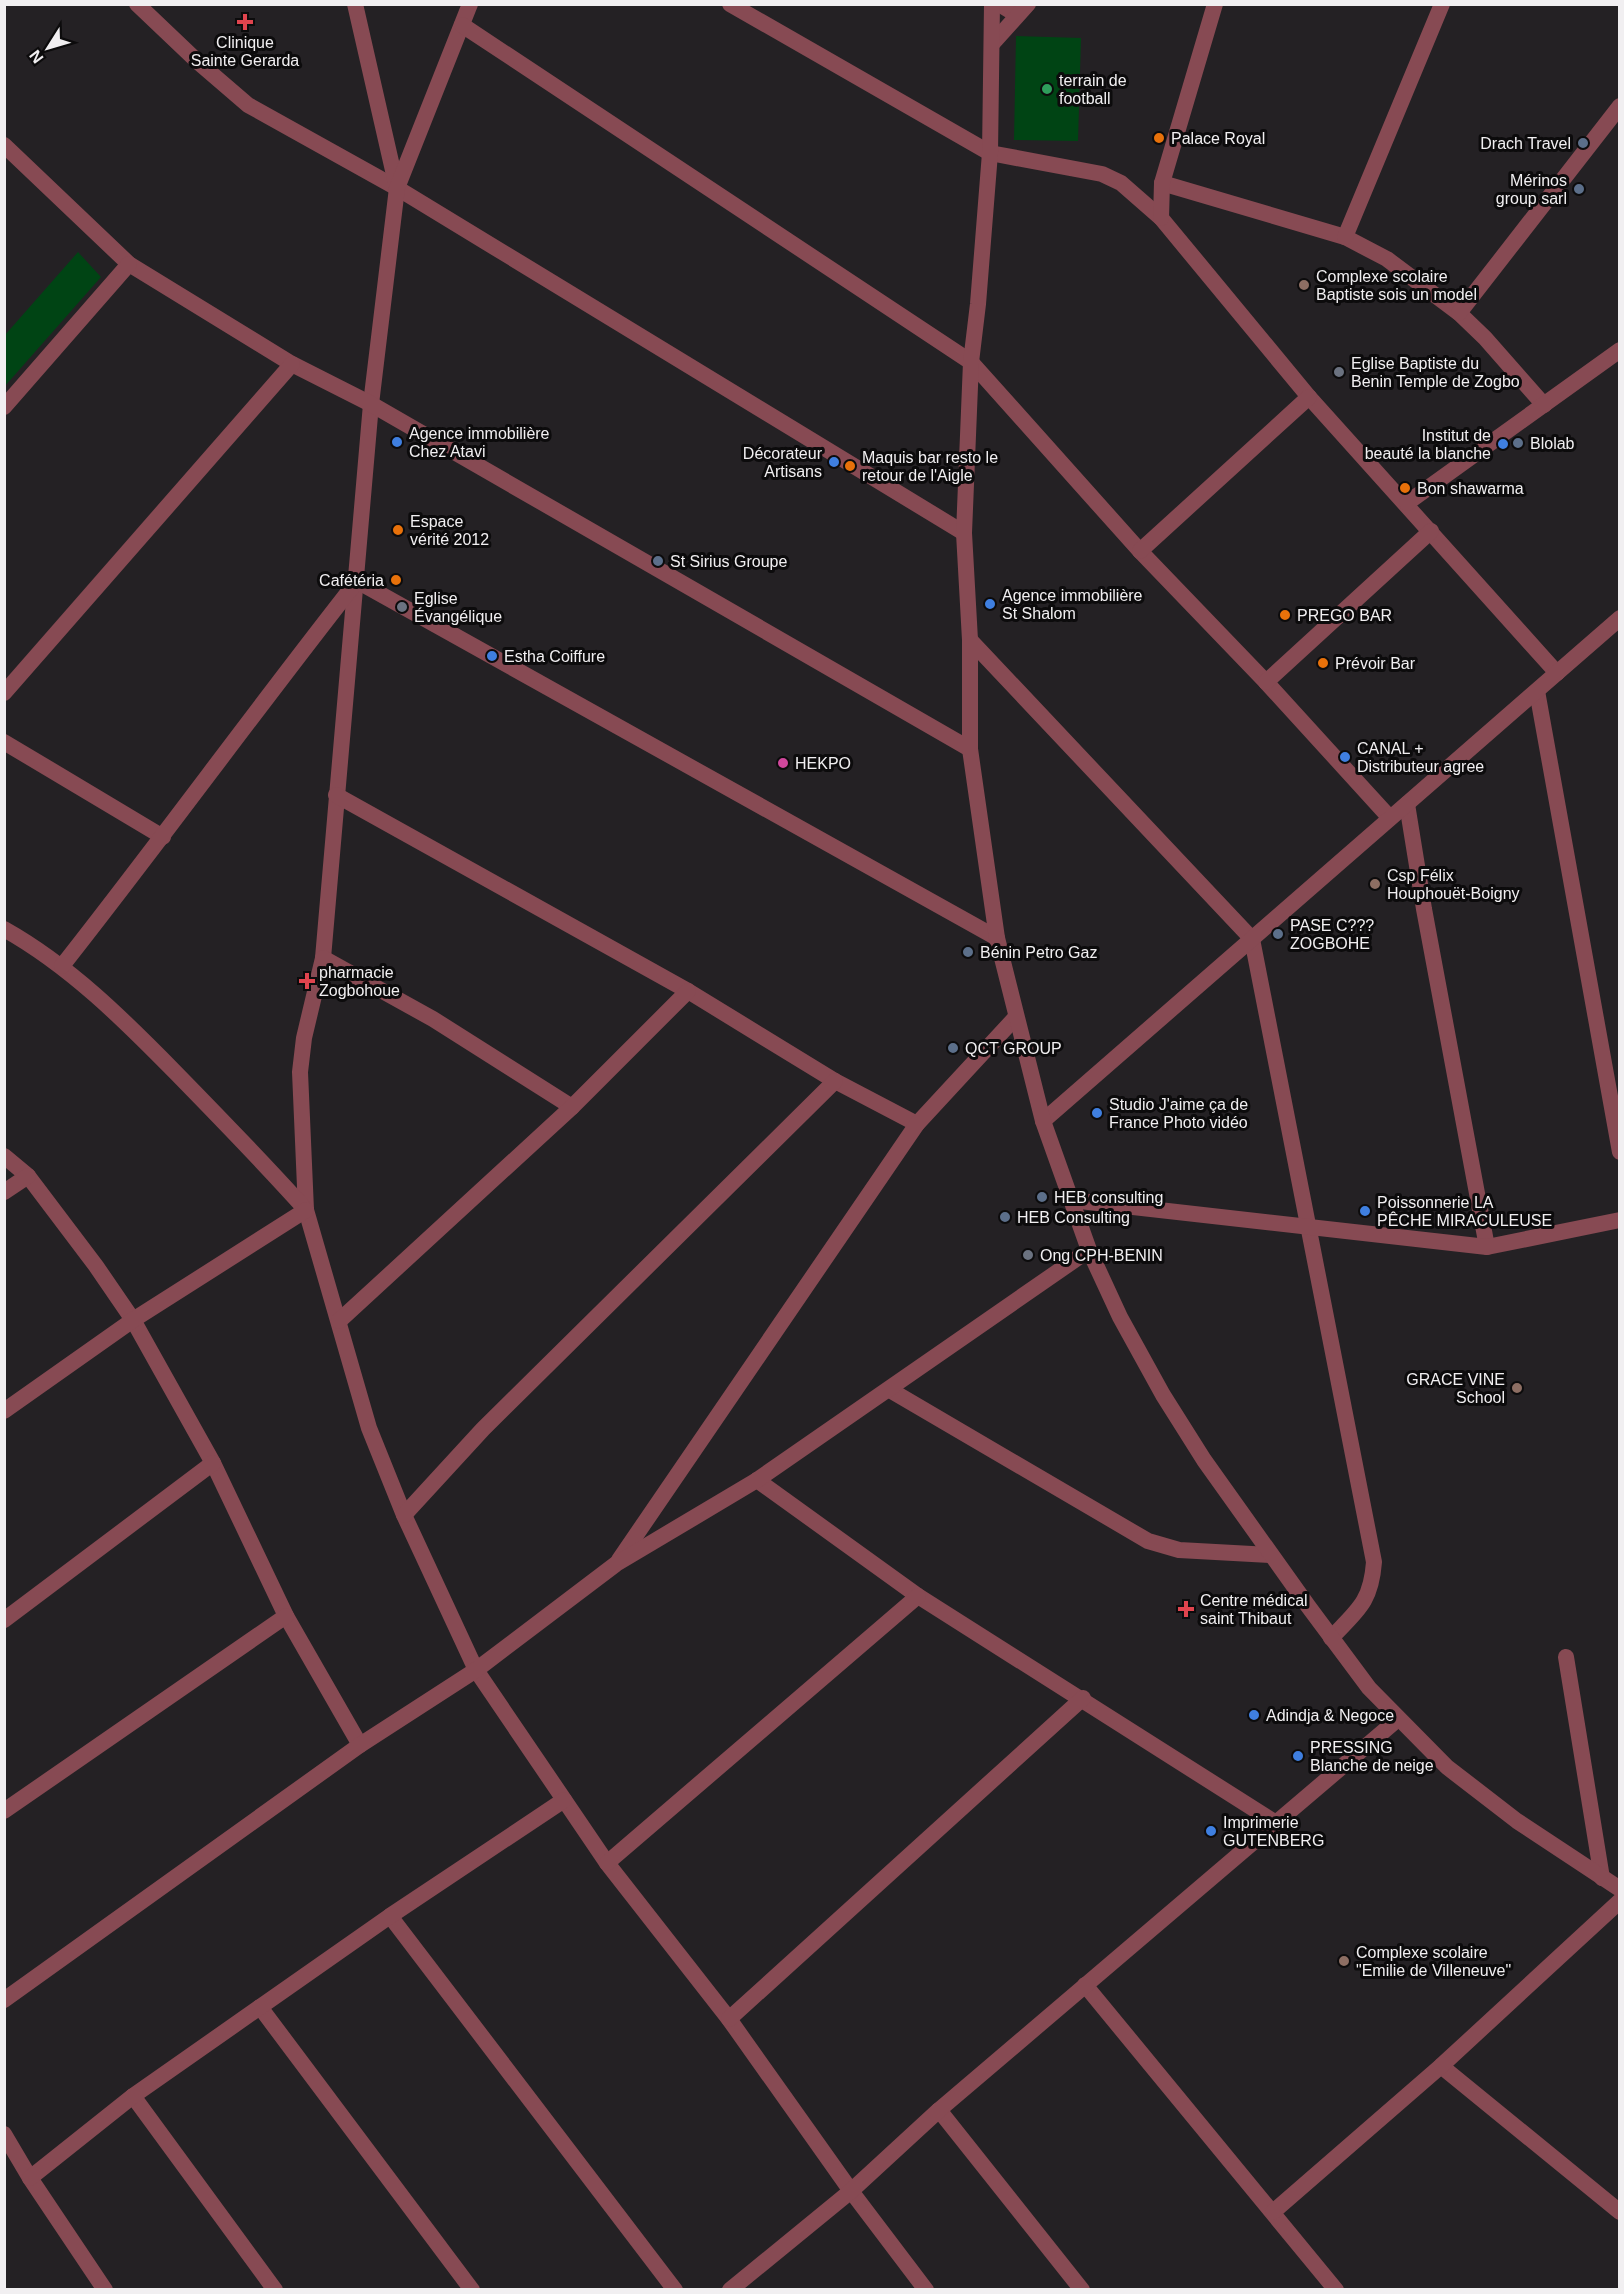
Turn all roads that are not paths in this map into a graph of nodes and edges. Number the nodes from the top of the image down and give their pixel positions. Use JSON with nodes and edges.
{"nodes":[{"id":1,"x":137,"y":4,"type":"edge"},
{"id":2,"x":355,"y":4,"type":"edge"},
{"id":3,"x":470,"y":4,"type":"edge"},
{"id":4,"x":730,"y":4,"type":"edge"},
{"id":5,"x":992,"y":4,"type":"edge"},
{"id":6,"x":999,"y":4,"type":"edge"},
{"id":7,"x":1215,"y":4,"type":"edge"},
{"id":8,"x":1442,"y":4,"type":"edge"},
{"id":9,"x":1022,"y":10,"type":"edge"},
{"id":10,"x":462,"y":25,"type":"junction"},
{"id":11,"x":992,"y":44,"type":"junction"},
{"id":12,"x":1620,"y":106,"type":"edge"},
{"id":13,"x":4,"y":146,"type":"edge"},
{"id":14,"x":990,"y":153,"type":"junction"},
{"id":15,"x":1162,"y":183,"type":"junction"},
{"id":16,"x":397,"y":188,"type":"junction"},
{"id":17,"x":1161,"y":218,"type":"junction"},
{"id":18,"x":1345,"y":237,"type":"junction"},
{"id":19,"x":129,"y":264,"type":"junction"},
{"id":20,"x":1459,"y":313,"type":"junction"},
{"id":21,"x":1620,"y":350,"type":"edge"},
{"id":22,"x":971,"y":362,"type":"junction"},
{"id":23,"x":292,"y":364,"type":"junction"},
{"id":24,"x":1309,"y":397,"type":"junction"},
{"id":25,"x":371,"y":404,"type":"junction"},
{"id":26,"x":1544,"y":405,"type":"junction"},
{"id":27,"x":4,"y":407,"type":"edge"},
{"id":28,"x":1407,"y":503,"type":"junction"},
{"id":29,"x":1431,"y":531,"type":"junction"},
{"id":30,"x":964,"y":533,"type":"junction"},
{"id":31,"x":1140,"y":551,"type":"junction"},
{"id":32,"x":357,"y":580,"type":"junction"},
{"id":33,"x":1620,"y":618,"type":"edge"},
{"id":34,"x":970,"y":640,"type":"junction"},
{"id":35,"x":1557,"y":673,"type":"junction"},
{"id":36,"x":1266,"y":682,"type":"junction"},
{"id":37,"x":1537,"y":691,"type":"junction"},
{"id":38,"x":4,"y":693,"type":"edge"},
{"id":39,"x":4,"y":742,"type":"edge"},
{"id":40,"x":970,"y":749,"type":"junction"},
{"id":41,"x":336,"y":795,"type":"junction"},
{"id":42,"x":1407,"y":804,"type":"junction"},
{"id":43,"x":1390,"y":818,"type":"junction"},
{"id":44,"x":163,"y":837,"type":"junction"},
{"id":45,"x":4,"y":928,"type":"edge"},
{"id":46,"x":997,"y":939,"type":"junction"},
{"id":47,"x":1252,"y":939,"type":"junction"},
{"id":48,"x":323,"y":958,"type":"junction"},
{"id":49,"x":62,"y":966,"type":"junction"},
{"id":50,"x":688,"y":991,"type":"junction"},
{"id":51,"x":1016,"y":1017,"type":"junction"},
{"id":52,"x":835,"y":1081,"type":"junction"},
{"id":53,"x":572,"y":1107,"type":"junction"},
{"id":54,"x":1043,"y":1121,"type":"junction"},
{"id":55,"x":917,"y":1124,"type":"junction"},
{"id":56,"x":1620,"y":1152,"type":"edge"},
{"id":57,"x":4,"y":1156,"type":"edge"},
{"id":58,"x":28,"y":1176,"type":"junction"},
{"id":59,"x":4,"y":1192,"type":"edge"},
{"id":60,"x":1071,"y":1200,"type":"junction"},
{"id":61,"x":306,"y":1210,"type":"junction"},
{"id":62,"x":1620,"y":1220,"type":"edge"},
{"id":63,"x":1308,"y":1226,"type":"junction"},
{"id":64,"x":1487,"y":1247,"type":"junction"},
{"id":65,"x":1089,"y":1250,"type":"junction"},
{"id":66,"x":133,"y":1320,"type":"junction"},
{"id":67,"x":339,"y":1321,"type":"junction"},
{"id":68,"x":890,"y":1390,"type":"junction"},
{"id":69,"x":4,"y":1411,"type":"edge"},
{"id":70,"x":213,"y":1463,"type":"junction"},
{"id":71,"x":757,"y":1480,"type":"junction"},
{"id":72,"x":404,"y":1515,"type":"junction"},
{"id":73,"x":1270,"y":1555,"type":"junction"},
{"id":74,"x":616,"y":1564,"type":"junction"},
{"id":75,"x":918,"y":1596,"type":"junction"},
{"id":76,"x":286,"y":1616,"type":"junction"},
{"id":77,"x":4,"y":1620,"type":"edge"},
{"id":78,"x":1331,"y":1638,"type":"junction"},
{"id":79,"x":1566,"y":1657,"type":"dead end"},
{"id":80,"x":476,"y":1670,"type":"junction"},
{"id":81,"x":1083,"y":1698,"type":"junction"},
{"id":82,"x":1398,"y":1719,"type":"junction"},
{"id":83,"x":360,"y":1745,"type":"junction"},
{"id":84,"x":564,"y":1800,"type":"junction"},
{"id":85,"x":4,"y":1811,"type":"edge"},
{"id":86,"x":1276,"y":1823,"type":"junction"},
{"id":87,"x":607,"y":1863,"type":"junction"},
{"id":88,"x":1602,"y":1878,"type":"junction"},
{"id":89,"x":1620,"y":1888,"type":"edge"},
{"id":90,"x":1620,"y":1901,"type":"edge"},
{"id":91,"x":390,"y":1916,"type":"junction"},
{"id":92,"x":1085,"y":1985,"type":"junction"},
{"id":93,"x":4,"y":2000,"type":"edge"},
{"id":94,"x":260,"y":2007,"type":"junction"},
{"id":95,"x":729,"y":2019,"type":"junction"},
{"id":96,"x":1441,"y":2066,"type":"junction"},
{"id":97,"x":133,"y":2096,"type":"junction"},
{"id":98,"x":939,"y":2110,"type":"junction"},
{"id":99,"x":4,"y":2133,"type":"edge"},
{"id":100,"x":30,"y":2178,"type":"junction"},
{"id":101,"x":851,"y":2191,"type":"junction"},
{"id":102,"x":1620,"y":2211,"type":"edge"},
{"id":103,"x":1273,"y":2212,"type":"junction"},
{"id":104,"x":105,"y":2289,"type":"edge"},
{"id":105,"x":275,"y":2289,"type":"edge"},
{"id":106,"x":472,"y":2289,"type":"edge"},
{"id":107,"x":675,"y":2289,"type":"edge"},
{"id":108,"x":730,"y":2289,"type":"edge"},
{"id":109,"x":926,"y":2289,"type":"edge"},
{"id":110,"x":1082,"y":2289,"type":"edge"},
{"id":111,"x":1336,"y":2289,"type":"edge"}],
"edges":[{"from":1,"to":16,"type":"street"},
{"from":2,"to":16,"type":"street"},
{"from":3,"to":10,"type":"street"},
{"from":4,"to":14,"type":"street"},
{"from":5,"to":11,"type":"street"},
{"from":6,"to":9,"type":"street"},
{"from":7,"to":15,"type":"street"},
{"from":8,"to":18,"type":"street"},
{"from":9,"to":11,"type":"street"},
{"from":10,"to":16,"type":"street"},
{"from":10,"to":22,"type":"street"},
{"from":11,"to":14,"type":"street"},
{"from":12,"to":20,"type":"street"},
{"from":13,"to":19,"type":"street"},
{"from":14,"to":17,"type":"street"},
{"from":14,"to":22,"type":"street"},
{"from":15,"to":17,"type":"street"},
{"from":15,"to":18,"type":"street"},
{"from":16,"to":25,"type":"street"},
{"from":16,"to":30,"type":"street"},
{"from":17,"to":24,"type":"street"},
{"from":18,"to":20,"type":"street"},
{"from":19,"to":23,"type":"street"},
{"from":19,"to":27,"type":"street"},
{"from":20,"to":26,"type":"street"},
{"from":21,"to":26,"type":"street"},
{"from":22,"to":30,"type":"street"},
{"from":22,"to":31,"type":"street"},
{"from":23,"to":25,"type":"street"},
{"from":23,"to":38,"type":"street"},
{"from":24,"to":28,"type":"street"},
{"from":24,"to":31,"type":"street"},
{"from":25,"to":32,"type":"street"},
{"from":25,"to":40,"type":"street"},
{"from":26,"to":28,"type":"street"},
{"from":28,"to":29,"type":"street"},
{"from":29,"to":35,"type":"street"},
{"from":29,"to":36,"type":"street"},
{"from":30,"to":34,"type":"street"},
{"from":31,"to":36,"type":"street"},
{"from":32,"to":41,"type":"street"},
{"from":32,"to":44,"type":"street"},
{"from":32,"to":46,"type":"street"},
{"from":33,"to":35,"type":"street"},
{"from":34,"to":40,"type":"street"},
{"from":34,"to":47,"type":"street"},
{"from":35,"to":37,"type":"street"},
{"from":36,"to":43,"type":"street"},
{"from":37,"to":42,"type":"street"},
{"from":37,"to":56,"type":"street"},
{"from":39,"to":44,"type":"street"},
{"from":40,"to":46,"type":"street"},
{"from":41,"to":48,"type":"street"},
{"from":41,"to":50,"type":"street"},
{"from":42,"to":43,"type":"street"},
{"from":42,"to":64,"type":"street"},
{"from":43,"to":47,"type":"street"},
{"from":44,"to":49,"type":"street"},
{"from":45,"to":49,"type":"street"},
{"from":46,"to":51,"type":"street"},
{"from":47,"to":54,"type":"street"},
{"from":47,"to":63,"type":"street"},
{"from":48,"to":53,"type":"street"},
{"from":48,"to":61,"type":"street"},
{"from":49,"to":61,"type":"street"},
{"from":50,"to":52,"type":"street"},
{"from":50,"to":53,"type":"street"},
{"from":51,"to":54,"type":"street"},
{"from":51,"to":55,"type":"street"},
{"from":52,"to":55,"type":"street"},
{"from":52,"to":72,"type":"street"},
{"from":53,"to":67,"type":"street"},
{"from":54,"to":60,"type":"street"},
{"from":55,"to":74,"type":"street"},
{"from":57,"to":58,"type":"street"},
{"from":58,"to":59,"type":"street"},
{"from":58,"to":66,"type":"street"},
{"from":60,"to":63,"type":"street"},
{"from":60,"to":65,"type":"street"},
{"from":61,"to":66,"type":"street"},
{"from":61,"to":67,"type":"street"},
{"from":62,"to":64,"type":"street"},
{"from":63,"to":64,"type":"street"},
{"from":63,"to":78,"type":"street"},
{"from":65,"to":68,"type":"street"},
{"from":65,"to":73,"type":"street"},
{"from":66,"to":69,"type":"street"},
{"from":66,"to":70,"type":"street"},
{"from":67,"to":72,"type":"street"},
{"from":68,"to":71,"type":"street"},
{"from":68,"to":73,"type":"street"},
{"from":70,"to":76,"type":"street"},
{"from":70,"to":77,"type":"street"},
{"from":71,"to":74,"type":"street"},
{"from":71,"to":75,"type":"street"},
{"from":72,"to":80,"type":"street"},
{"from":73,"to":78,"type":"street"},
{"from":74,"to":80,"type":"street"},
{"from":75,"to":81,"type":"street"},
{"from":75,"to":87,"type":"street"},
{"from":76,"to":83,"type":"street"},
{"from":76,"to":85,"type":"street"},
{"from":78,"to":82,"type":"street"},
{"from":79,"to":88,"type":"street"},
{"from":80,"to":83,"type":"street"},
{"from":80,"to":84,"type":"street"},
{"from":81,"to":86,"type":"street"},
{"from":81,"to":95,"type":"street"},
{"from":82,"to":86,"type":"street"},
{"from":82,"to":88,"type":"street"},
{"from":83,"to":93,"type":"street"},
{"from":84,"to":87,"type":"street"},
{"from":84,"to":91,"type":"street"},
{"from":86,"to":92,"type":"street"},
{"from":87,"to":95,"type":"street"},
{"from":88,"to":89,"type":"street"},
{"from":90,"to":96,"type":"street"},
{"from":91,"to":94,"type":"street"},
{"from":91,"to":107,"type":"street"},
{"from":92,"to":98,"type":"street"},
{"from":92,"to":103,"type":"street"},
{"from":94,"to":97,"type":"street"},
{"from":94,"to":106,"type":"street"},
{"from":95,"to":101,"type":"street"},
{"from":96,"to":102,"type":"street"},
{"from":96,"to":103,"type":"street"},
{"from":97,"to":100,"type":"street"},
{"from":97,"to":105,"type":"street"},
{"from":98,"to":101,"type":"street"},
{"from":98,"to":110,"type":"street"},
{"from":99,"to":100,"type":"street"},
{"from":100,"to":104,"type":"street"},
{"from":101,"to":108,"type":"street"},
{"from":101,"to":109,"type":"street"},
{"from":103,"to":111,"type":"street"}]}
